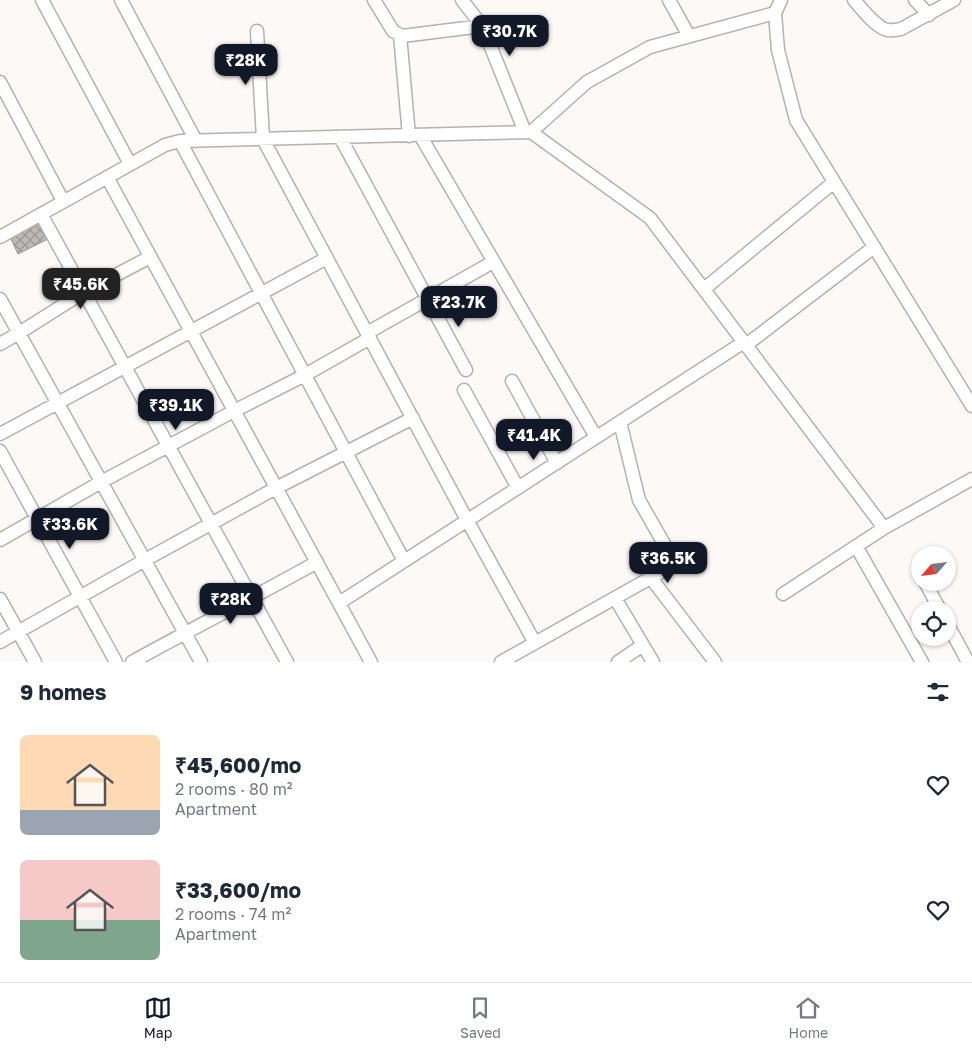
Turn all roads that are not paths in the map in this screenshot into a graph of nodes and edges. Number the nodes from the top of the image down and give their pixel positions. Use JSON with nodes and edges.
{"nodes":[{"id":1,"x":42,"y":0,"type":"edge"},
{"id":2,"x":374,"y":0,"type":"edge"},
{"id":3,"x":462,"y":0,"type":"edge"},
{"id":4,"x":669,"y":0,"type":"edge"},
{"id":5,"x":781,"y":0,"type":"edge"},
{"id":6,"x":854,"y":0,"type":"edge"},
{"id":7,"x":914,"y":0,"type":"edge"},
{"id":8,"x":954,"y":0,"type":"edge"},
{"id":9,"x":127,"y":3,"type":"edge"},
{"id":10,"x":775,"y":13,"type":"junction"},
{"id":11,"x":929,"y":15,"type":"junction"},
{"id":12,"x":482,"y":26,"type":"junction"},
{"id":13,"x":257,"y":31,"type":"dead end"},
{"id":14,"x":400,"y":35,"type":"junction"},
{"id":15,"x":689,"y":36,"type":"junction"},
{"id":16,"x":0,"y":82,"type":"edge"},
{"id":17,"x":528,"y":132,"type":"junction"},
{"id":18,"x":415,"y":135,"type":"junction"},
{"id":19,"x":340,"y":137,"type":"junction"},
{"id":20,"x":263,"y":139,"type":"junction"},
{"id":21,"x":180,"y":141,"type":"junction"},
{"id":22,"x":196,"y":141,"type":"junction"},
{"id":23,"x":130,"y":164,"type":"junction"},
{"id":24,"x":107,"y":177,"type":"junction"},
{"id":25,"x":834,"y":182,"type":"junction"},
{"id":26,"x":64,"y":202,"type":"junction"},
{"id":27,"x":41,"y":214,"type":"junction"},
{"id":28,"x":1,"y":234,"type":"edge"},
{"id":29,"x":874,"y":247,"type":"junction"},
{"id":30,"x":150,"y":257,"type":"junction"},
{"id":31,"x":327,"y":258,"type":"junction"},
{"id":32,"x":493,"y":262,"type":"junction"},
{"id":33,"x":704,"y":288,"type":"junction"},
{"id":34,"x":84,"y":292,"type":"junction"},
{"id":35,"x":262,"y":294,"type":"junction"},
{"id":36,"x":0,"y":298,"type":"edge"},
{"id":37,"x":428,"y":299,"type":"junction"},
{"id":38,"x":191,"y":332,"type":"junction"},
{"id":39,"x":19,"y":333,"type":"junction"},
{"id":40,"x":368,"y":336,"type":"junction"},
{"id":41,"x":745,"y":343,"type":"junction"},
{"id":42,"x":0,"y":344,"type":"edge"},
{"id":43,"x":126,"y":368,"type":"junction"},
{"id":44,"x":466,"y":370,"type":"dead end"},
{"id":45,"x":305,"y":375,"type":"junction"},
{"id":46,"x":512,"y":381,"type":"dead end"},
{"id":47,"x":464,"y":390,"type":"dead end"},
{"id":48,"x":58,"y":404,"type":"junction"},
{"id":49,"x":972,"y":406,"type":"edge"},
{"id":50,"x":234,"y":411,"type":"junction"},
{"id":51,"x":413,"y":418,"type":"junction"},
{"id":52,"x":620,"y":422,"type":"junction"},
{"id":53,"x":0,"y":434,"type":"edge"},
{"id":54,"x":596,"y":438,"type":"junction"},
{"id":55,"x":168,"y":446,"type":"junction"},
{"id":56,"x":0,"y":451,"type":"edge"},
{"id":57,"x":346,"y":452,"type":"junction"},
{"id":58,"x":557,"y":463,"type":"junction"},
{"id":59,"x":972,"y":479,"type":"edge"},
{"id":60,"x":101,"y":482,"type":"junction"},
{"id":61,"x":276,"y":488,"type":"junction"},
{"id":62,"x":518,"y":488,"type":"junction"},
{"id":63,"x":37,"y":519,"type":"junction"},
{"id":64,"x":467,"y":520,"type":"junction"},
{"id":65,"x":211,"y":523,"type":"junction"},
{"id":66,"x":884,"y":528,"type":"junction"},
{"id":67,"x":0,"y":540,"type":"edge"},
{"id":68,"x":856,"y":546,"type":"junction"},
{"id":69,"x":145,"y":560,"type":"junction"},
{"id":70,"x":404,"y":561,"type":"junction"},
{"id":71,"x":317,"y":562,"type":"junction"},
{"id":72,"x":651,"y":578,"type":"junction"},
{"id":73,"x":783,"y":594,"type":"dead end"},
{"id":74,"x":80,"y":597,"type":"junction"},
{"id":75,"x":252,"y":598,"type":"junction"},
{"id":76,"x":615,"y":598,"type":"junction"},
{"id":77,"x":0,"y":599,"type":"edge"},
{"id":78,"x":339,"y":603,"type":"junction"},
{"id":79,"x":18,"y":632,"type":"junction"},
{"id":80,"x":185,"y":633,"type":"junction"},
{"id":81,"x":956,"y":641,"type":"edge"},
{"id":82,"x":0,"y":642,"type":"edge"},
{"id":83,"x":535,"y":643,"type":"junction"},
{"id":84,"x":643,"y":645,"type":"junction"},
{"id":85,"x":35,"y":662,"type":"edge"},
{"id":86,"x":116,"y":662,"type":"edge"},
{"id":87,"x":132,"y":662,"type":"edge"},
{"id":88,"x":201,"y":662,"type":"edge"},
{"id":89,"x":287,"y":662,"type":"edge"},
{"id":90,"x":371,"y":662,"type":"edge"},
{"id":91,"x":501,"y":662,"type":"edge"},
{"id":92,"x":618,"y":662,"type":"edge"},
{"id":93,"x":653,"y":662,"type":"edge"},
{"id":94,"x":715,"y":662,"type":"edge"},
{"id":95,"x":922,"y":662,"type":"edge"},
{"id":96,"x":966,"y":662,"type":"edge"}],
"edges":[{"from":1,"to":23,"type":"street"},
{"from":2,"to":14,"type":"street"},
{"from":3,"to":12,"type":"street"},
{"from":4,"to":15,"type":"street"},
{"from":5,"to":10,"type":"street"},
{"from":6,"to":11,"type":"street"},
{"from":7,"to":11,"type":"street"},
{"from":8,"to":11,"type":"street"},
{"from":9,"to":22,"type":"street"},
{"from":10,"to":15,"type":"street"},
{"from":10,"to":25,"type":"street"},
{"from":12,"to":14,"type":"street"},
{"from":12,"to":17,"type":"street"},
{"from":13,"to":20,"type":"street"},
{"from":14,"to":18,"type":"street"},
{"from":15,"to":17,"type":"street"},
{"from":16,"to":26,"type":"street"},
{"from":17,"to":18,"type":"street"},
{"from":17,"to":33,"type":"street"},
{"from":18,"to":19,"type":"street"},
{"from":18,"to":32,"type":"street"},
{"from":19,"to":20,"type":"street"},
{"from":19,"to":37,"type":"street"},
{"from":20,"to":22,"type":"street"},
{"from":20,"to":31,"type":"street"},
{"from":21,"to":22,"type":"street"},
{"from":21,"to":23,"type":"street"},
{"from":21,"to":35,"type":"street"},
{"from":23,"to":24,"type":"street"},
{"from":24,"to":26,"type":"street"},
{"from":24,"to":30,"type":"street"},
{"from":25,"to":29,"type":"street"},
{"from":25,"to":33,"type":"street"},
{"from":26,"to":27,"type":"street"},
{"from":27,"to":28,"type":"street"},
{"from":27,"to":34,"type":"street"},
{"from":29,"to":41,"type":"street"},
{"from":29,"to":49,"type":"street"},
{"from":30,"to":34,"type":"street"},
{"from":30,"to":38,"type":"street"},
{"from":31,"to":35,"type":"street"},
{"from":31,"to":40,"type":"street"},
{"from":32,"to":37,"type":"street"},
{"from":32,"to":54,"type":"street"},
{"from":33,"to":41,"type":"street"},
{"from":34,"to":39,"type":"street"},
{"from":34,"to":43,"type":"street"},
{"from":35,"to":38,"type":"street"},
{"from":35,"to":45,"type":"street"},
{"from":36,"to":39,"type":"street"},
{"from":37,"to":40,"type":"street"},
{"from":37,"to":44,"type":"street"},
{"from":38,"to":43,"type":"street"},
{"from":38,"to":50,"type":"street"},
{"from":39,"to":42,"type":"street"},
{"from":39,"to":48,"type":"street"},
{"from":40,"to":45,"type":"street"},
{"from":40,"to":51,"type":"street"},
{"from":41,"to":52,"type":"street"},
{"from":41,"to":66,"type":"street"},
{"from":43,"to":48,"type":"street"},
{"from":43,"to":55,"type":"street"},
{"from":45,"to":50,"type":"street"},
{"from":45,"to":57,"type":"street"},
{"from":46,"to":58,"type":"street"},
{"from":47,"to":62,"type":"street"},
{"from":48,"to":53,"type":"street"},
{"from":48,"to":60,"type":"street"},
{"from":50,"to":55,"type":"street"},
{"from":50,"to":61,"type":"street"},
{"from":51,"to":57,"type":"street"},
{"from":51,"to":64,"type":"street"},
{"from":52,"to":54,"type":"street"},
{"from":52,"to":72,"type":"street"},
{"from":54,"to":58,"type":"street"},
{"from":55,"to":60,"type":"street"},
{"from":55,"to":65,"type":"street"},
{"from":56,"to":63,"type":"street"},
{"from":57,"to":61,"type":"street"},
{"from":57,"to":70,"type":"street"},
{"from":58,"to":62,"type":"street"},
{"from":59,"to":66,"type":"street"},
{"from":60,"to":63,"type":"street"},
{"from":60,"to":69,"type":"street"},
{"from":61,"to":65,"type":"street"},
{"from":61,"to":71,"type":"street"},
{"from":62,"to":64,"type":"street"},
{"from":63,"to":67,"type":"street"},
{"from":63,"to":74,"type":"street"},
{"from":64,"to":70,"type":"street"},
{"from":64,"to":83,"type":"street"},
{"from":65,"to":69,"type":"street"},
{"from":65,"to":75,"type":"street"},
{"from":66,"to":68,"type":"street"},
{"from":68,"to":73,"type":"street"},
{"from":68,"to":95,"type":"street"},
{"from":69,"to":74,"type":"street"},
{"from":69,"to":80,"type":"street"},
{"from":70,"to":78,"type":"street"},
{"from":71,"to":75,"type":"street"},
{"from":71,"to":78,"type":"street"},
{"from":72,"to":76,"type":"street"},
{"from":72,"to":94,"type":"street"},
{"from":74,"to":79,"type":"street"},
{"from":74,"to":86,"type":"street"},
{"from":75,"to":80,"type":"street"},
{"from":75,"to":89,"type":"street"},
{"from":76,"to":83,"type":"street"},
{"from":76,"to":84,"type":"street"},
{"from":77,"to":79,"type":"street"},
{"from":78,"to":90,"type":"street"},
{"from":79,"to":82,"type":"street"},
{"from":79,"to":85,"type":"street"},
{"from":80,"to":87,"type":"street"},
{"from":80,"to":88,"type":"street"},
{"from":81,"to":96,"type":"street"},
{"from":83,"to":91,"type":"street"},
{"from":84,"to":92,"type":"street"},
{"from":84,"to":93,"type":"street"}]}
